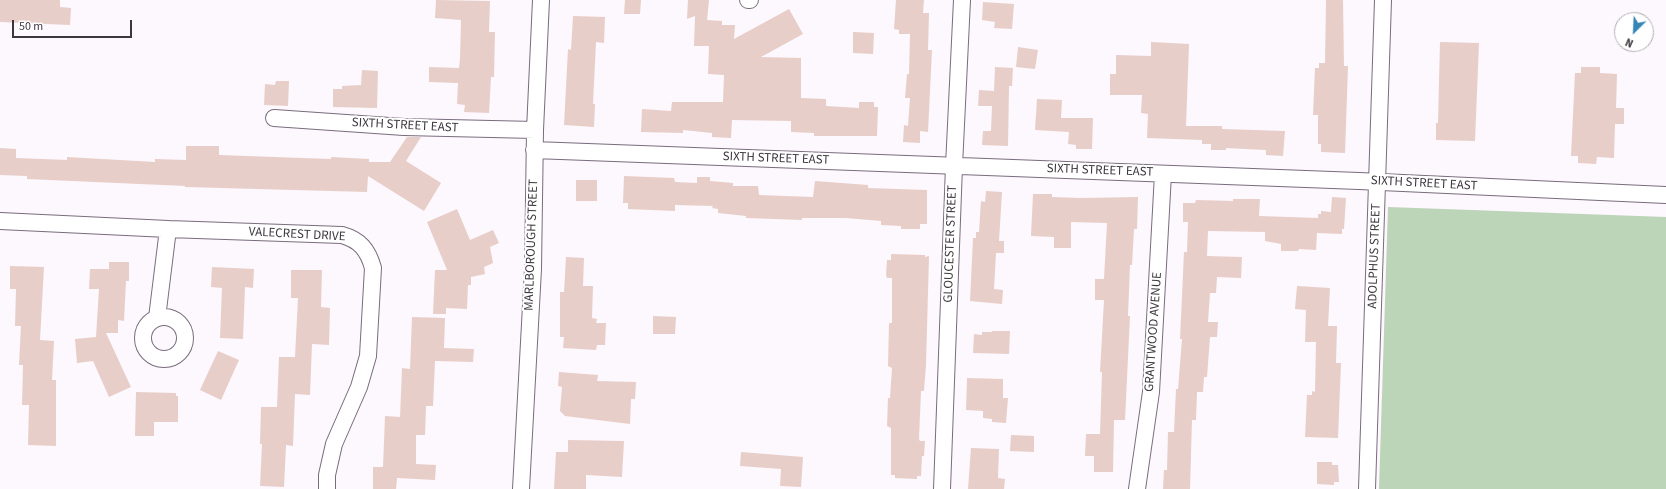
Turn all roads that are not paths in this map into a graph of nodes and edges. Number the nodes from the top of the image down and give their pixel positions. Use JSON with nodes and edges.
{"nodes":[{"id":1,"x":540,"y":0,"type":"edge"},
{"id":2,"x":962,"y":0,"type":"edge"},
{"id":3,"x":1383,"y":0,"type":"edge"},
{"id":4,"x":274,"y":118,"type":"dead end"},
{"id":5,"x":535,"y":130,"type":"junction"},
{"id":6,"x":534,"y":150,"type":"junction"},
{"id":7,"x":954,"y":166,"type":"junction"},
{"id":8,"x":1163,"y":174,"type":"junction"},
{"id":9,"x":1378,"y":182,"type":"junction"},
{"id":10,"x":1666,"y":196,"type":"edge"},
{"id":11,"x":0,"y":221,"type":"edge"},
{"id":12,"x":168,"y":229,"type":"junction"},
{"id":13,"x":157,"y":318,"type":"dead end"},
{"id":14,"x":326,"y":489,"type":"edge"},
{"id":15,"x":521,"y":489,"type":"edge"},
{"id":16,"x":942,"y":489,"type":"edge"},
{"id":17,"x":1137,"y":489,"type":"edge"},
{"id":18,"x":1367,"y":489,"type":"edge"}],
"edges":[{"from":1,"to":5,"type":"street","name":"MARLBOROUGH STREET"},
{"from":2,"to":7,"type":"street","name":"GLOUCESTER STREET"},
{"from":3,"to":9,"type":"street","name":"ADOLPHUS STREET"},
{"from":4,"to":5,"type":"street","name":"SIXTH STREET EAST"},
{"from":5,"to":6,"type":"street","name":"MARLBOROUGH STREET"},
{"from":6,"to":7,"type":"street","name":"SIXTH STREET EAST"},
{"from":6,"to":15,"type":"street","name":"MARLBOROUGH STREET"},
{"from":7,"to":8,"type":"street","name":"SIXTH STREET EAST"},
{"from":7,"to":16,"type":"street","name":"GLOUCESTER STREET"},
{"from":8,"to":9,"type":"street","name":"SIXTH STREET EAST"},
{"from":8,"to":17,"type":"street","name":"GRANTWOOD AVENUE"},
{"from":9,"to":10,"type":"street","name":"SIXTH STREET EAST"},
{"from":9,"to":18,"type":"street","name":"ADOLPHUS STREET"},
{"from":11,"to":12,"type":"street","name":"VALECREST DRIVE"},
{"from":12,"to":13,"type":"street"},
{"from":12,"to":14,"type":"street","name":"VALECREST DRIVE"}]}
